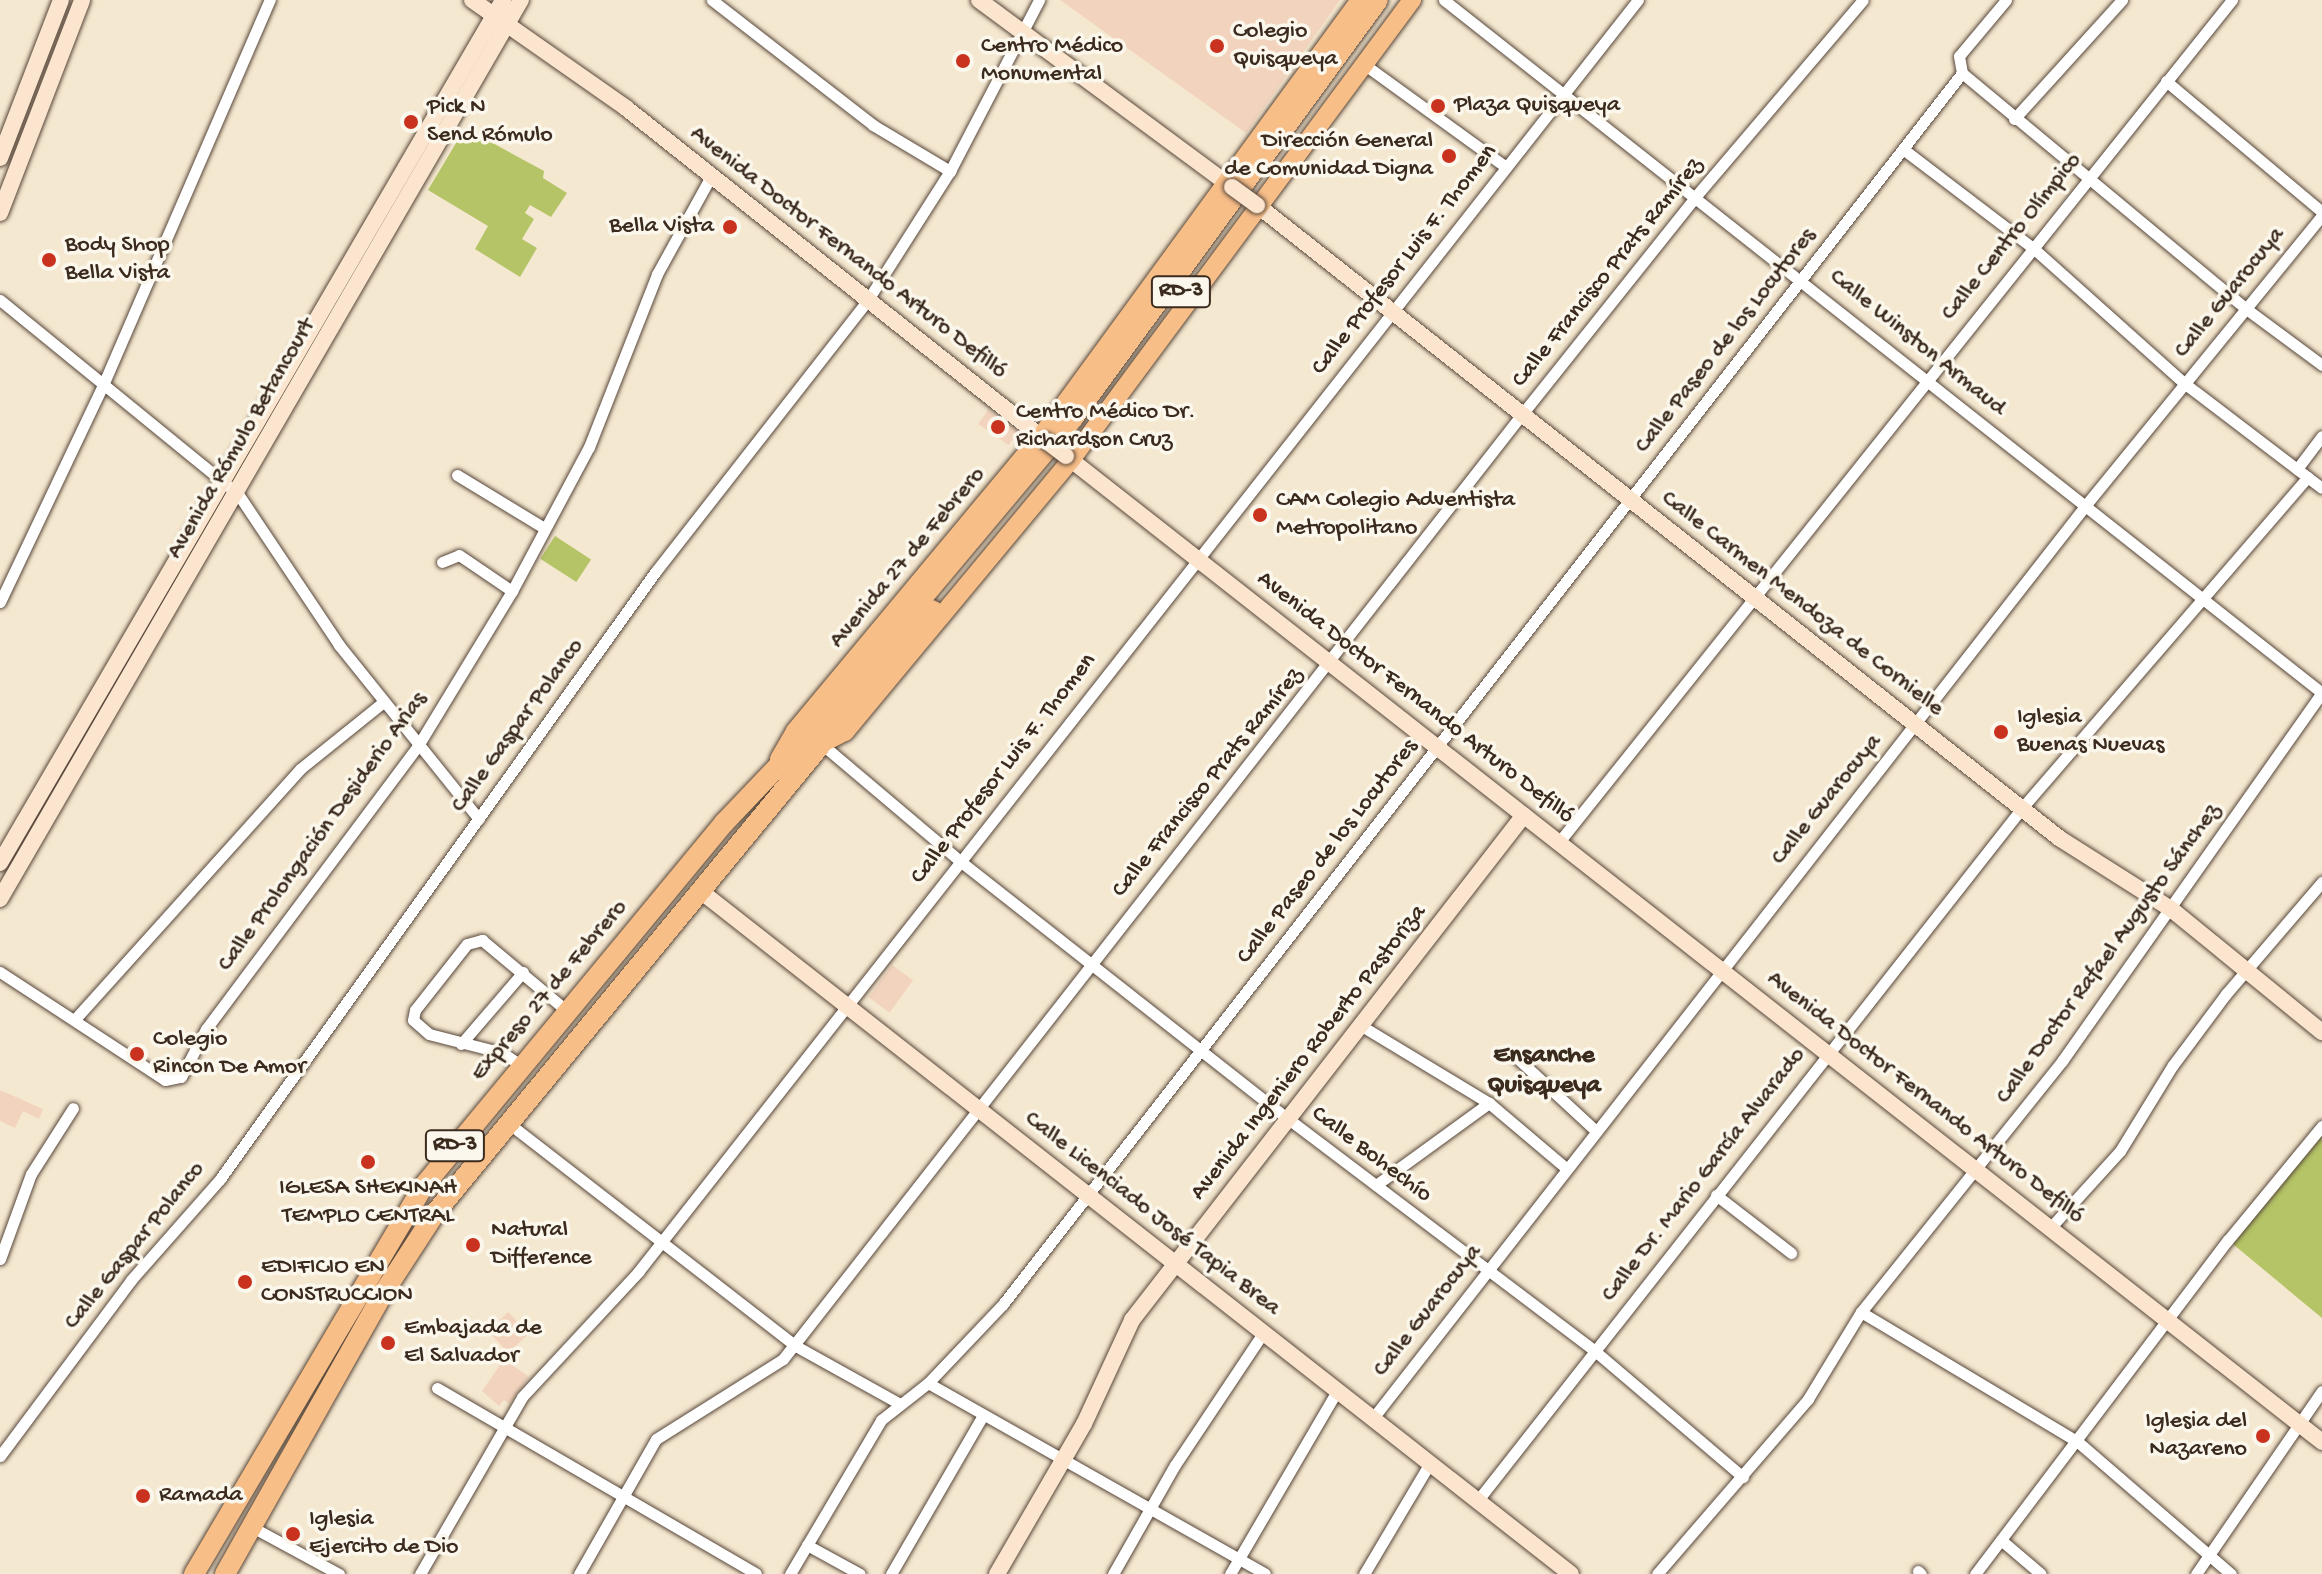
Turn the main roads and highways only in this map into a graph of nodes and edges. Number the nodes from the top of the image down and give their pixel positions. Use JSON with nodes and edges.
{"nodes":[{"id":1,"x":1360,"y":0,"type":"edge"},
{"id":2,"x":1378,"y":0,"type":"edge"},
{"id":3,"x":1392,"y":0,"type":"edge"},
{"id":4,"x":1412,"y":0,"type":"edge"},
{"id":5,"x":1334,"y":71,"type":"junction"},
{"id":6,"x":1016,"y":498,"type":"junction"},
{"id":7,"x":826,"y":743,"type":"junction"},
{"id":8,"x":777,"y":761,"type":"junction"},
{"id":9,"x":194,"y":1574,"type":"edge"},
{"id":10,"x":225,"y":1574,"type":"edge"}],
"edges":[{"from":1,"to":8,"type":"main road","name":"Avenida 27 de Febrero","number":"RD-3"},
{"from":2,"to":5,"type":"highway","number":"RD-3"},
{"from":3,"to":5,"type":"highway","number":"RD-3"},
{"from":4,"to":7,"type":"main road","number":"RD-3"},
{"from":5,"to":6,"type":"highway","number":"RD-3"},
{"from":6,"to":7,"type":"highway","number":"RD-3"},
{"from":6,"to":8,"type":"highway","name":"Expreso 27 de Febrero","number":"RD-3"},
{"from":7,"to":10,"type":"highway","number":"RD-3"},
{"from":8,"to":9,"type":"highway","name":"Expreso 27 de Febrero","number":"RD-3"}]}
